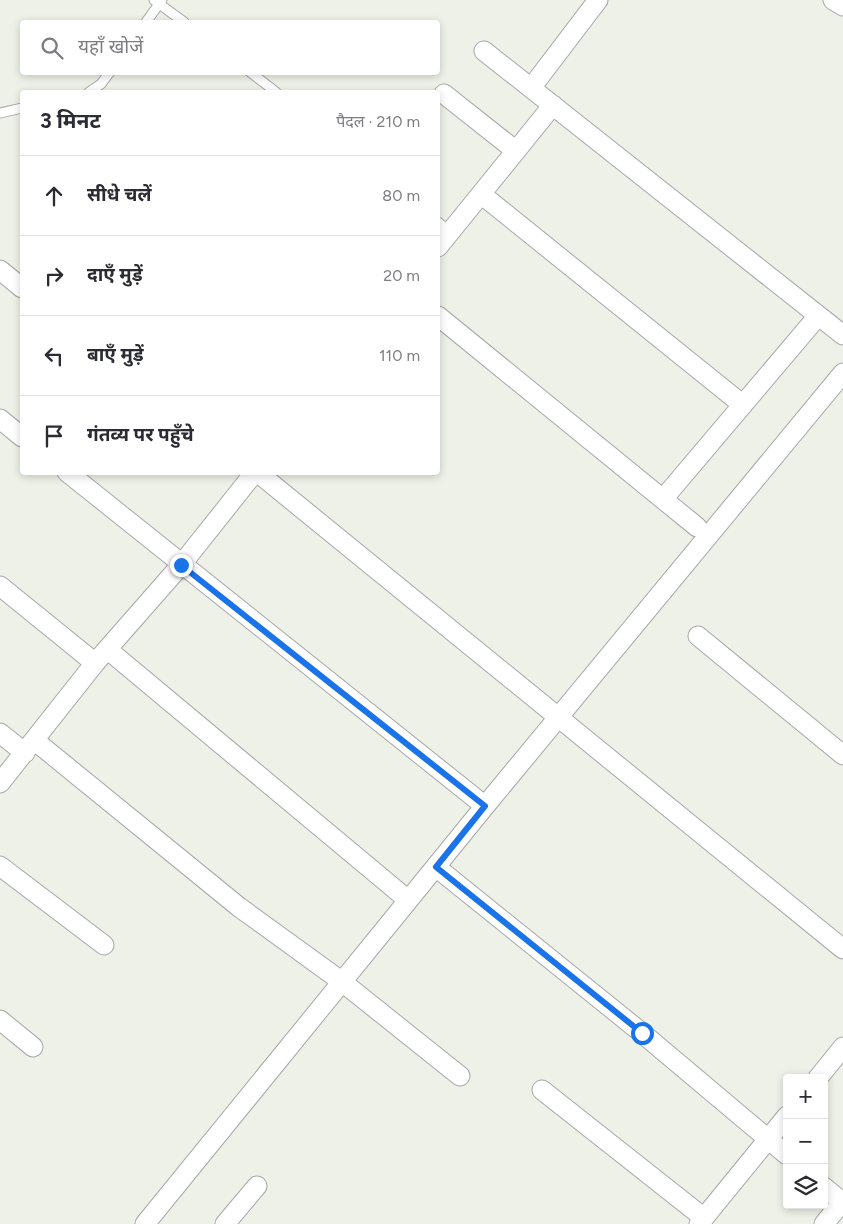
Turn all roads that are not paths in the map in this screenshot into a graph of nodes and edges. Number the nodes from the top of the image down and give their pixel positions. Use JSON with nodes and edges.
{"nodes":[{"id":1,"x":598,"y":0,"type":"edge"},
{"id":2,"x":833,"y":0,"type":"edge"},
{"id":3,"x":158,"y":1,"type":"edge"},
{"id":4,"x":843,"y":6,"type":"edge"},
{"id":5,"x":147,"y":20,"type":"edge"},
{"id":6,"x":182,"y":20,"type":"edge"},
{"id":7,"x":484,"y":51,"type":"dead end"},
{"id":8,"x":108,"y":75,"type":"edge"},
{"id":9,"x":254,"y":75,"type":"edge"},
{"id":10,"x":531,"y":88,"type":"junction"},
{"id":11,"x":92,"y":90,"type":"edge"},
{"id":12,"x":273,"y":90,"type":"edge"},
{"id":13,"x":444,"y":94,"type":"dead end"},
{"id":14,"x":553,"y":106,"type":"junction"},
{"id":15,"x":20,"y":108,"type":"edge"},
{"id":16,"x":0,"y":113,"type":"edge"},
{"id":17,"x":516,"y":151,"type":"junction"},
{"id":18,"x":481,"y":194,"type":"junction"},
{"id":19,"x":444,"y":227,"type":"edge"},
{"id":20,"x":440,"y":240,"type":"edge"},
{"id":21,"x":0,"y":270,"type":"edge"},
{"id":22,"x":20,"y":286,"type":"edge"},
{"id":23,"x":818,"y":316,"type":"junction"},
{"id":24,"x":440,"y":318,"type":"edge"},
{"id":25,"x":843,"y":335,"type":"edge"},
{"id":26,"x":843,"y":373,"type":"edge"},
{"id":27,"x":743,"y":405,"type":"junction"},
{"id":28,"x":0,"y":419,"type":"edge"},
{"id":29,"x":20,"y":435,"type":"edge"},
{"id":30,"x":71,"y":475,"type":"edge"},
{"id":31,"x":254,"y":475,"type":"edge"},
{"id":32,"x":260,"y":475,"type":"edge"},
{"id":33,"x":663,"y":499,"type":"junction"},
{"id":34,"x":697,"y":527,"type":"dead end"},
{"id":35,"x":181,"y":565,"type":"junction"},
{"id":36,"x":0,"y":586,"type":"edge"},
{"id":37,"x":698,"y":636,"type":"dead end"},
{"id":38,"x":101,"y":656,"type":"junction"},
{"id":39,"x":560,"y":718,"type":"junction"},
{"id":40,"x":0,"y":733,"type":"edge"},
{"id":41,"x":29,"y":746,"type":"junction"},
{"id":42,"x":843,"y":755,"type":"edge"},
{"id":43,"x":0,"y":783,"type":"edge"},
{"id":44,"x":485,"y":806,"type":"junction"},
{"id":45,"x":0,"y":866,"type":"edge"},
{"id":46,"x":436,"y":867,"type":"junction"},
{"id":47,"x":408,"y":900,"type":"junction"},
{"id":48,"x":104,"y":945,"type":"dead end"},
{"id":49,"x":843,"y":949,"type":"edge"},
{"id":50,"x":341,"y":981,"type":"junction"},
{"id":51,"x":0,"y":1020,"type":"edge"},
{"id":52,"x":33,"y":1047,"type":"dead end"},
{"id":53,"x":843,"y":1047,"type":"edge"},
{"id":54,"x":821,"y":1074,"type":"edge"},
{"id":55,"x":460,"y":1076,"type":"dead end"},
{"id":56,"x":542,"y":1090,"type":"dead end"},
{"id":57,"x":785,"y":1119,"type":"edge"},
{"id":58,"x":768,"y":1139,"type":"junction"},
{"id":59,"x":783,"y":1151,"type":"edge"},
{"id":60,"x":257,"y":1186,"type":"dead end"},
{"id":61,"x":828,"y":1190,"type":"edge"},
{"id":62,"x":842,"y":1202,"type":"edge"},
{"id":63,"x":701,"y":1221,"type":"edge"},
{"id":64,"x":145,"y":1224,"type":"edge"},
{"id":65,"x":225,"y":1224,"type":"edge"},
{"id":66,"x":824,"y":1224,"type":"edge"}],
"edges":[{"from":1,"to":10,"type":"street"},
{"from":2,"to":4,"type":"street"},
{"from":3,"to":5,"type":"lane"},
{"from":3,"to":6,"type":"lane"},
{"from":7,"to":10,"type":"street"},
{"from":8,"to":11,"type":"lane"},
{"from":9,"to":12,"type":"lane"},
{"from":10,"to":14,"type":"street"},
{"from":13,"to":17,"type":"street"},
{"from":14,"to":17,"type":"street"},
{"from":14,"to":23,"type":"street"},
{"from":15,"to":16,"type":"lane"},
{"from":17,"to":18,"type":"street"},
{"from":18,"to":19,"type":"street"},
{"from":18,"to":27,"type":"street"},
{"from":19,"to":20,"type":"street"},
{"from":21,"to":22,"type":"street"},
{"from":23,"to":25,"type":"street"},
{"from":23,"to":27,"type":"street"},
{"from":24,"to":33,"type":"street"},
{"from":26,"to":39,"type":"street"},
{"from":27,"to":33,"type":"street"},
{"from":28,"to":29,"type":"street"},
{"from":30,"to":35,"type":"street"},
{"from":31,"to":35,"type":"street"},
{"from":32,"to":39,"type":"street"},
{"from":33,"to":34,"type":"street"},
{"from":35,"to":38,"type":"street"},
{"from":35,"to":44,"type":"street"},
{"from":36,"to":38,"type":"street"},
{"from":37,"to":42,"type":"street"},
{"from":38,"to":41,"type":"street"},
{"from":38,"to":47,"type":"street"},
{"from":39,"to":44,"type":"street"},
{"from":39,"to":49,"type":"street"},
{"from":40,"to":41,"type":"street"},
{"from":41,"to":43,"type":"street"},
{"from":41,"to":50,"type":"street"},
{"from":44,"to":46,"type":"street"},
{"from":45,"to":48,"type":"street"},
{"from":46,"to":47,"type":"street"},
{"from":46,"to":58,"type":"street"},
{"from":47,"to":50,"type":"street"},
{"from":50,"to":55,"type":"street"},
{"from":50,"to":64,"type":"street"},
{"from":51,"to":52,"type":"street"},
{"from":53,"to":54,"type":"street"},
{"from":56,"to":63,"type":"street"},
{"from":57,"to":58,"type":"street"},
{"from":58,"to":59,"type":"street"},
{"from":58,"to":63,"type":"street"},
{"from":60,"to":65,"type":"street"},
{"from":61,"to":62,"type":"street"},
{"from":62,"to":66,"type":"street"}]}
